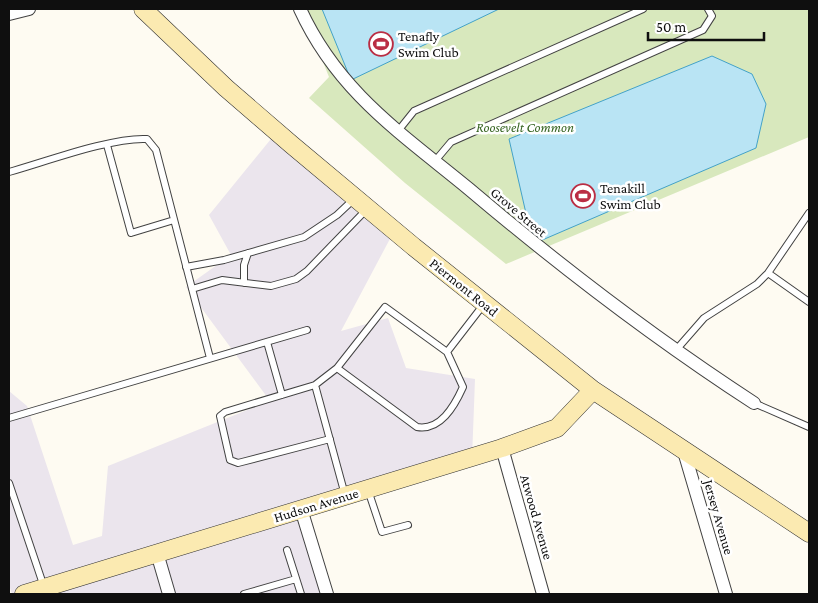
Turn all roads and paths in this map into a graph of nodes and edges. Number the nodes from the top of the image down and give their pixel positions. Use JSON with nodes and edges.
{"nodes":[{"id":1,"x":29,"y":9,"type":"edge"},
{"id":2,"x":143,"y":9,"type":"edge"},
{"id":3,"x":300,"y":9,"type":"edge"},
{"id":4,"x":643,"y":9,"type":"edge"},
{"id":5,"x":708,"y":9,"type":"edge"},
{"id":6,"x":9,"y":14,"type":"edge"},
{"id":7,"x":398,"y":131,"type":"junction"},
{"id":8,"x":107,"y":145,"type":"junction"},
{"id":9,"x":435,"y":161,"type":"junction"},
{"id":10,"x":9,"y":172,"type":"edge"},
{"id":11,"x":361,"y":203,"type":"junction"},
{"id":12,"x":809,"y":213,"type":"edge"},
{"id":13,"x":174,"y":220,"type":"junction"},
{"id":14,"x":248,"y":253,"type":"junction"},
{"id":15,"x":186,"y":267,"type":"junction"},
{"id":16,"x":768,"y":273,"type":"junction"},
{"id":17,"x":244,"y":284,"type":"junction"},
{"id":18,"x":192,"y":289,"type":"junction"},
{"id":19,"x":809,"y":302,"type":"edge"},
{"id":20,"x":485,"y":303,"type":"junction"},
{"id":21,"x":307,"y":330,"type":"dead end"},
{"id":22,"x":267,"y":342,"type":"junction"},
{"id":23,"x":675,"y":351,"type":"junction"},
{"id":24,"x":447,"y":352,"type":"junction"},
{"id":25,"x":210,"y":358,"type":"junction"},
{"id":26,"x":337,"y":368,"type":"junction"},
{"id":27,"x":315,"y":385,"type":"junction"},
{"id":28,"x":593,"y":390,"type":"junction"},
{"id":29,"x":282,"y":395,"type":"junction"},
{"id":30,"x":754,"y":403,"type":"joint"},
{"id":31,"x":9,"y":418,"type":"edge"},
{"id":32,"x":809,"y":427,"type":"edge"},
{"id":33,"x":330,"y":439,"type":"junction"},
{"id":34,"x":502,"y":448,"type":"junction"},
{"id":35,"x":683,"y":448,"type":"junction"},
{"id":36,"x":9,"y":483,"type":"edge"},
{"id":37,"x":367,"y":489,"type":"junction"},
{"id":38,"x":345,"y":496,"type":"junction"},
{"id":39,"x":301,"y":510,"type":"junction"},
{"id":40,"x":408,"y":525,"type":"dead end"},
{"id":41,"x":809,"y":533,"type":"edge"},
{"id":42,"x":287,"y":550,"type":"dead end"},
{"id":43,"x":157,"y":554,"type":"junction"},
{"id":44,"x":296,"y":579,"type":"junction"},
{"id":45,"x":44,"y":588,"type":"junction"},
{"id":46,"x":24,"y":594,"type":"edge"},
{"id":47,"x":169,"y":594,"type":"edge"},
{"id":48,"x":244,"y":594,"type":"edge"},
{"id":49,"x":300,"y":594,"type":"edge"},
{"id":50,"x":327,"y":594,"type":"edge"},
{"id":51,"x":543,"y":594,"type":"edge"},
{"id":52,"x":726,"y":594,"type":"edge"}],
"edges":[{"from":1,"to":6,"type":"street"},
{"from":2,"to":11,"type":"street","name":"Piermont Road"},
{"from":3,"to":7,"type":"street","name":"Grove Street"},
{"from":4,"to":7,"type":"lane"},
{"from":5,"to":9,"type":"lane"},
{"from":7,"to":9,"type":"street","name":"Grove Street"},
{"from":8,"to":10,"type":"lane"},
{"from":8,"to":13,"type":"lane"},
{"from":8,"to":13,"type":"lane"},
{"from":9,"to":23,"type":"street","name":"Grove Street"},
{"from":11,"to":14,"type":"lane"},
{"from":11,"to":17,"type":"lane"},
{"from":11,"to":20,"type":"street","name":"Piermont Road"},
{"from":12,"to":16,"type":"lane"},
{"from":13,"to":15,"type":"lane"},
{"from":14,"to":15,"type":"lane"},
{"from":14,"to":17,"type":"lane"},
{"from":15,"to":18,"type":"lane"},
{"from":16,"to":19,"type":"lane"},
{"from":16,"to":23,"type":"lane"},
{"from":17,"to":18,"type":"lane"},
{"from":18,"to":25,"type":"lane"},
{"from":20,"to":24,"type":"lane"},
{"from":20,"to":28,"type":"street","name":"Piermont Road"},
{"from":21,"to":22,"type":"lane"},
{"from":22,"to":25,"type":"lane"},
{"from":22,"to":29,"type":"lane"},
{"from":23,"to":30,"type":"street","name":"Grove Street"},
{"from":24,"to":26,"type":"lane"},
{"from":24,"to":26,"type":"lane"},
{"from":25,"to":31,"type":"lane"},
{"from":26,"to":27,"type":"lane"},
{"from":27,"to":29,"type":"lane"},
{"from":27,"to":33,"type":"lane"},
{"from":28,"to":34,"type":"street","name":"Hudson Avenue"},
{"from":28,"to":35,"type":"street","name":"Piermont Road"},
{"from":29,"to":33,"type":"lane"},
{"from":30,"to":32,"type":"lane"},
{"from":33,"to":38,"type":"lane"},
{"from":34,"to":37,"type":"street","name":"Hudson Avenue"},
{"from":34,"to":51,"type":"street","name":"Atwood Avenue"},
{"from":35,"to":41,"type":"street","name":"Piermont Road"},
{"from":35,"to":52,"type":"street","name":"Jersey Avenue"},
{"from":36,"to":45,"type":"lane"},
{"from":37,"to":38,"type":"street","name":"Hudson Avenue"},
{"from":37,"to":40,"type":"lane"},
{"from":38,"to":39,"type":"street","name":"Hudson Avenue"},
{"from":39,"to":43,"type":"street","name":"Hudson Avenue"},
{"from":39,"to":50,"type":"street"},
{"from":42,"to":44,"type":"lane"},
{"from":43,"to":45,"type":"street","name":"Hudson Avenue"},
{"from":43,"to":47,"type":"street"},
{"from":44,"to":48,"type":"lane"},
{"from":44,"to":49,"type":"lane"},
{"from":45,"to":46,"type":"street","name":"Hudson Avenue"}]}
